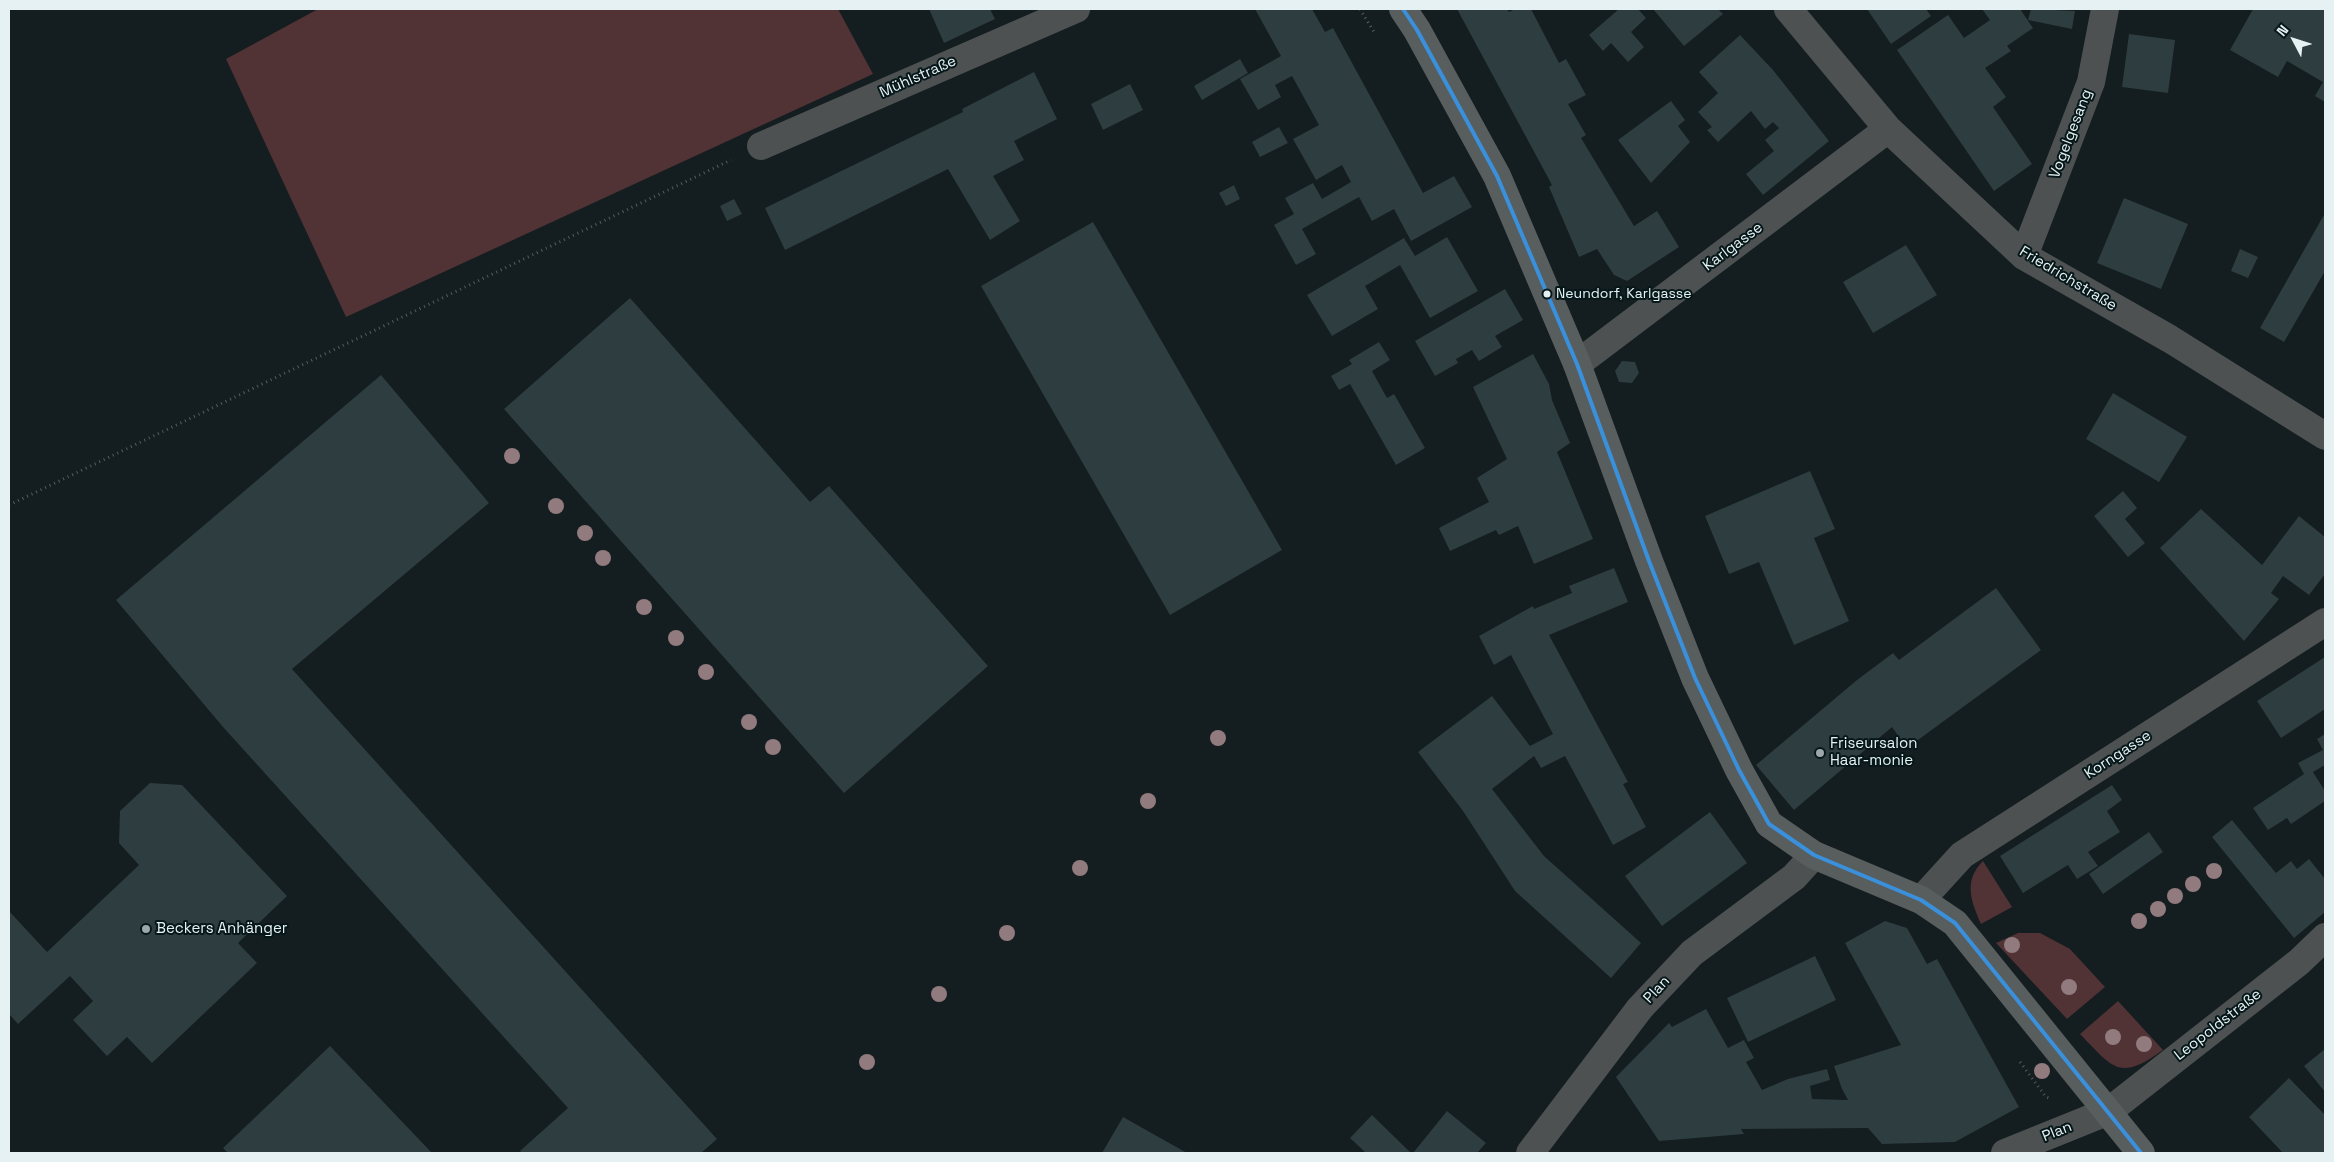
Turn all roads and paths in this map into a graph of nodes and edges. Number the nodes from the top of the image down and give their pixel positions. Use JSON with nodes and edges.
{"nodes":[{"id":1,"x":1076,"y":9,"type":"edge"},
{"id":2,"x":1403,"y":9,"type":"edge"},
{"id":3,"x":1788,"y":9,"type":"edge"},
{"id":4,"x":2105,"y":9,"type":"edge"},
{"id":5,"x":1888,"y":129,"type":"junction"},
{"id":6,"x":761,"y":146,"type":"joint"},
{"id":7,"x":2024,"y":256,"type":"junction"},
{"id":8,"x":1577,"y":364,"type":"junction"},
{"id":9,"x":2325,"y":436,"type":"edge"},
{"id":10,"x":9,"y":505,"type":"edge"},
{"id":11,"x":2325,"y":622,"type":"edge"},
{"id":12,"x":1814,"y":855,"type":"junction"},
{"id":13,"x":1921,"y":900,"type":"junction"},
{"id":14,"x":2325,"y":936,"type":"edge"},
{"id":15,"x":2109,"y":1111,"type":"junction"},
{"id":16,"x":1530,"y":1153,"type":"edge"},
{"id":17,"x":2005,"y":1153,"type":"edge"},
{"id":18,"x":2141,"y":1153,"type":"edge"}],
"edges":[{"from":1,"to":6,"type":"street","name":"Mühlstraße"},
{"from":2,"to":8,"type":"main road"},
{"from":3,"to":5,"type":"street","name":"Friedrichstraße"},
{"from":4,"to":7,"type":"street","name":"Vogelgesang"},
{"from":5,"to":7,"type":"street","name":"Friedrichstraße"},
{"from":5,"to":8,"type":"street","name":"Karlgasse"},
{"from":6,"to":10,"type":"path"},
{"from":7,"to":9,"type":"street","name":"Friedrichstraße"},
{"from":8,"to":12,"type":"main road"},
{"from":11,"to":13,"type":"street","name":"Korngasse"},
{"from":12,"to":13,"type":"main road"},
{"from":12,"to":16,"type":"street","name":"Plan"},
{"from":13,"to":15,"type":"main road"},
{"from":14,"to":15,"type":"street","name":"Leopoldstraße"},
{"from":15,"to":17,"type":"street","name":"Plan"},
{"from":15,"to":18,"type":"main road"}]}
